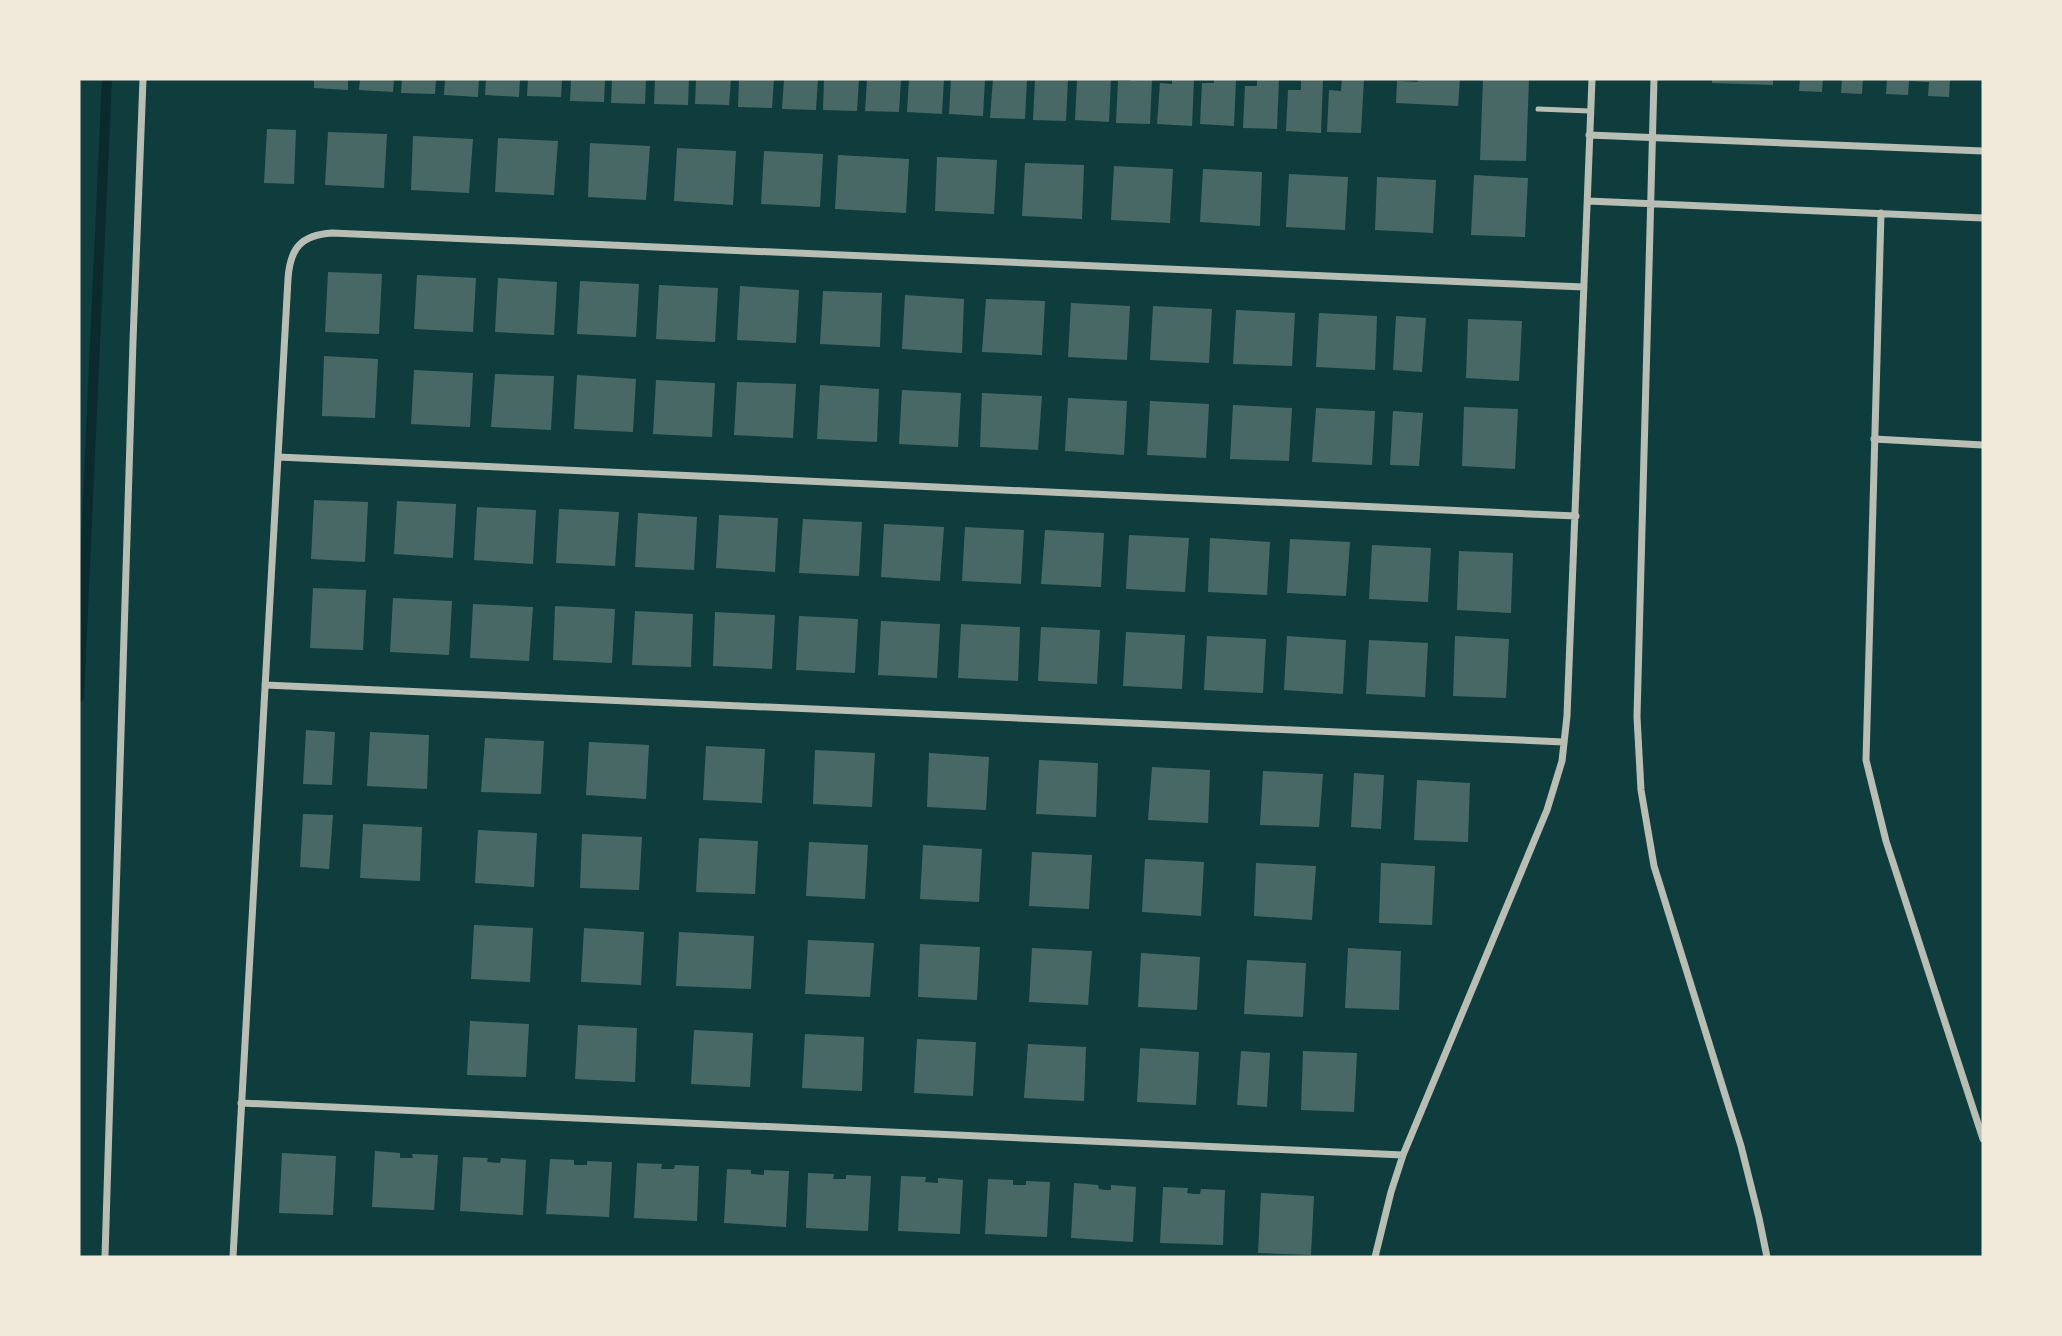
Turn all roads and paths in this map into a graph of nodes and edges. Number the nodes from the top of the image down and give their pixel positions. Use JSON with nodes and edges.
{"nodes":[{"id":1,"x":143,"y":79,"type":"edge"},
{"id":2,"x":1592,"y":79,"type":"edge"},
{"id":3,"x":1654,"y":79,"type":"edge"},
{"id":4,"x":1538,"y":109,"type":"dead end"},
{"id":5,"x":1590,"y":111,"type":"junction"},
{"id":6,"x":1590,"y":135,"type":"junction"},
{"id":7,"x":1652,"y":137,"type":"junction"},
{"id":8,"x":1983,"y":151,"type":"edge"},
{"id":9,"x":1588,"y":201,"type":"junction"},
{"id":10,"x":1649,"y":203,"type":"junction"},
{"id":11,"x":1881,"y":214,"type":"junction"},
{"id":12,"x":1983,"y":218,"type":"edge"},
{"id":13,"x":1584,"y":287,"type":"junction"},
{"id":14,"x":1874,"y":439,"type":"junction"},
{"id":15,"x":1983,"y":445,"type":"edge"},
{"id":16,"x":278,"y":457,"type":"junction"},
{"id":17,"x":1576,"y":516,"type":"junction"},
{"id":18,"x":265,"y":685,"type":"junction"},
{"id":19,"x":1564,"y":742,"type":"junction"},
{"id":20,"x":242,"y":1103,"type":"junction"},
{"id":21,"x":1983,"y":1139,"type":"edge"},
{"id":22,"x":1403,"y":1155,"type":"junction"},
{"id":23,"x":105,"y":1257,"type":"edge"},
{"id":24,"x":233,"y":1257,"type":"edge"},
{"id":25,"x":1376,"y":1257,"type":"edge"},
{"id":26,"x":1767,"y":1257,"type":"edge"}],
"edges":[{"from":1,"to":23,"type":"street"},
{"from":2,"to":5,"type":"street"},
{"from":3,"to":7,"type":"street"},
{"from":4,"to":5,"type":"lane"},
{"from":5,"to":6,"type":"street"},
{"from":6,"to":7,"type":"street"},
{"from":6,"to":9,"type":"street"},
{"from":7,"to":8,"type":"street"},
{"from":7,"to":10,"type":"street"},
{"from":9,"to":10,"type":"street"},
{"from":9,"to":13,"type":"street"},
{"from":10,"to":11,"type":"street"},
{"from":10,"to":26,"type":"street"},
{"from":11,"to":12,"type":"street"},
{"from":11,"to":14,"type":"street"},
{"from":13,"to":16,"type":"street"},
{"from":13,"to":17,"type":"street"},
{"from":14,"to":15,"type":"street"},
{"from":14,"to":21,"type":"street"},
{"from":16,"to":17,"type":"street"},
{"from":16,"to":18,"type":"street"},
{"from":17,"to":19,"type":"street"},
{"from":18,"to":19,"type":"street"},
{"from":18,"to":20,"type":"street"},
{"from":19,"to":22,"type":"street"},
{"from":20,"to":22,"type":"street"},
{"from":20,"to":24,"type":"street"},
{"from":22,"to":25,"type":"street"}]}
